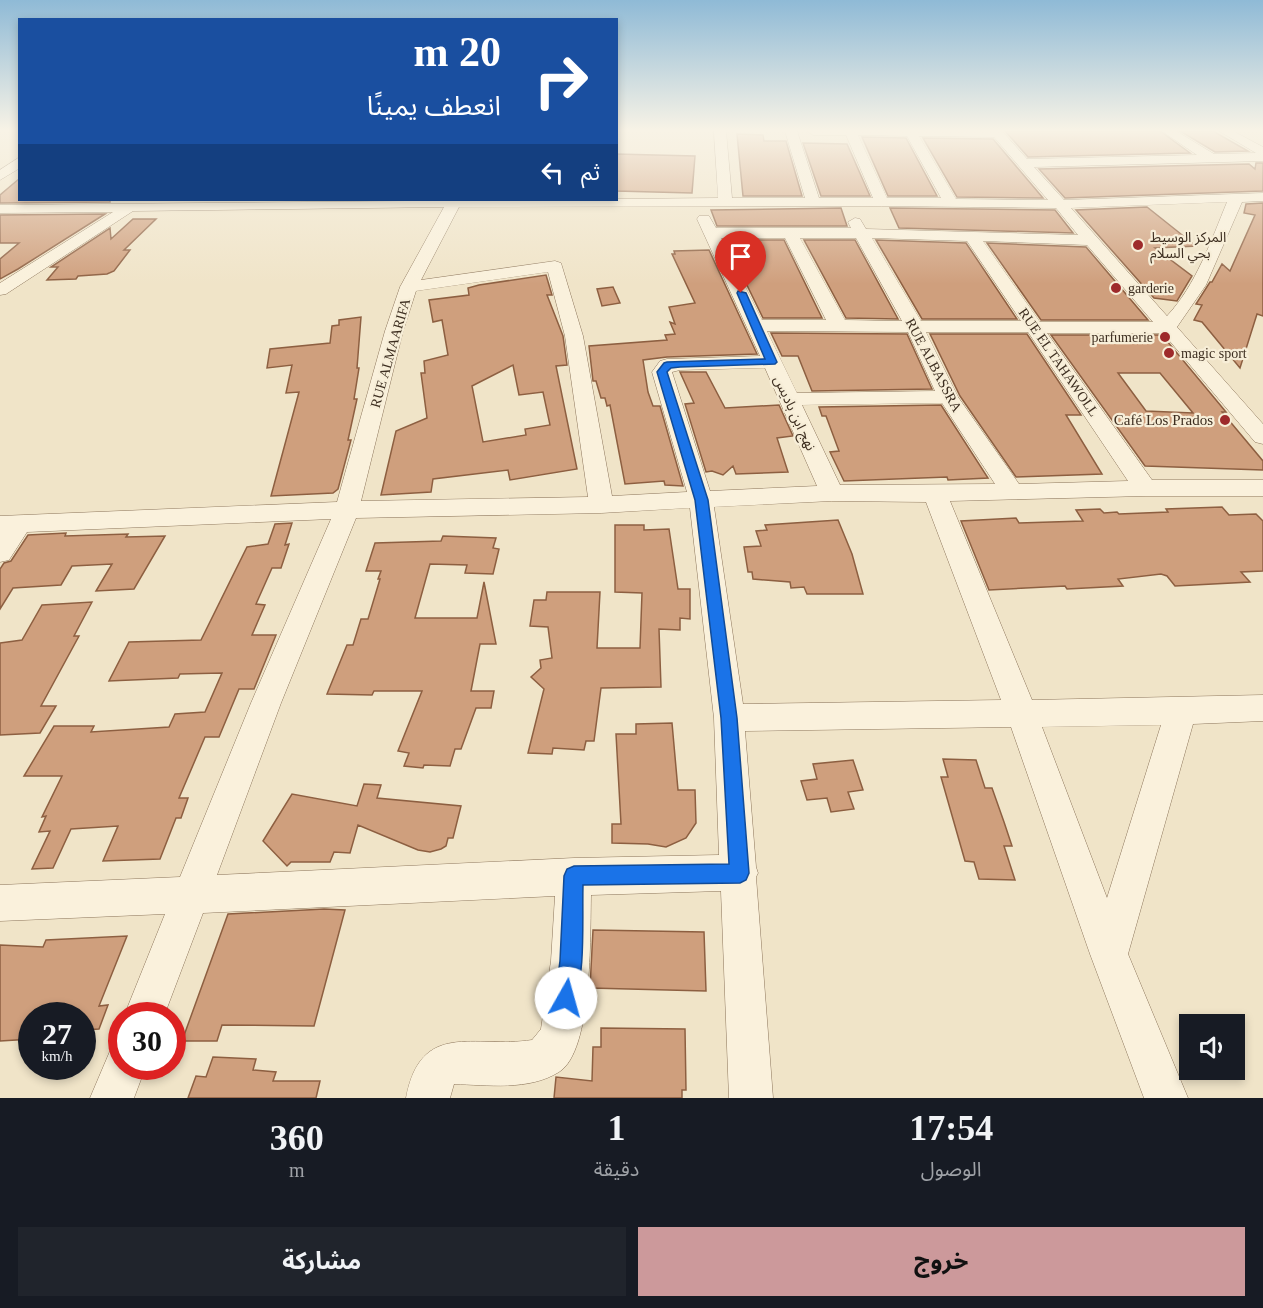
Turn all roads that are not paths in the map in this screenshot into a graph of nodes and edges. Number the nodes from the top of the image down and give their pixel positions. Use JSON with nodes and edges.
{"nodes":[{"id":1,"x":724,"y":182,"type":"edge"},
{"id":2,"x":807,"y":182,"type":"edge"},
{"id":3,"x":873,"y":182,"type":"edge"},
{"id":4,"x":940,"y":182,"type":"edge"},
{"id":5,"x":1042,"y":182,"type":"edge"},
{"id":6,"x":1263,"y":197,"type":"edge"},
{"id":7,"x":1236,"y":198,"type":"junction"},
{"id":8,"x":440,"y":202,"type":"edge"},
{"id":9,"x":813,"y":202,"type":"junction"},
{"id":10,"x":846,"y":202,"type":"junction"},
{"id":11,"x":882,"y":202,"type":"junction"},
{"id":12,"x":951,"y":202,"type":"junction"},
{"id":13,"x":185,"y":203,"type":"edge"},
{"id":14,"x":697,"y":203,"type":"junction"},
{"id":15,"x":725,"y":203,"type":"junction"},
{"id":16,"x":60,"y":204,"type":"edge"},
{"id":17,"x":1062,"y":204,"type":"junction"},
{"id":18,"x":129,"y":208,"type":"junction"},
{"id":19,"x":0,"y":209,"type":"edge"},
{"id":20,"x":711,"y":233,"type":"junction"},
{"id":21,"x":790,"y":233,"type":"junction"},
{"id":22,"x":860,"y":233,"type":"junction"},
{"id":23,"x":972,"y":237,"type":"junction"},
{"id":24,"x":1091,"y":240,"type":"junction"},
{"id":25,"x":409,"y":287,"type":"junction"},
{"id":26,"x":0,"y":290,"type":"edge"},
{"id":27,"x":756,"y":325,"type":"junction"},
{"id":28,"x":838,"y":325,"type":"junction"},
{"id":29,"x":914,"y":325,"type":"junction"},
{"id":30,"x":1034,"y":327,"type":"junction"},
{"id":31,"x":1167,"y":328,"type":"junction"},
{"id":32,"x":772,"y":362,"type":"junction"},
{"id":33,"x":948,"y":397,"type":"junction"},
{"id":34,"x":790,"y":399,"type":"junction"},
{"id":35,"x":1263,"y":437,"type":"edge"},
{"id":36,"x":1145,"y":488,"type":"junction"},
{"id":37,"x":1263,"y":489,"type":"edge"},
{"id":38,"x":832,"y":493,"type":"junction"},
{"id":39,"x":1013,"y":493,"type":"junction"},
{"id":40,"x":935,"y":494,"type":"junction"},
{"id":41,"x":701,"y":500,"type":"junction"},
{"id":42,"x":601,"y":505,"type":"junction"},
{"id":43,"x":347,"y":510,"type":"junction"},
{"id":44,"x":10,"y":524,"type":"edge"},
{"id":45,"x":0,"y":553,"type":"edge"},
{"id":46,"x":1263,"y":708,"type":"edge"},
{"id":47,"x":1181,"y":711,"type":"junction"},
{"id":48,"x":1022,"y":714,"type":"junction"},
{"id":49,"x":729,"y":718,"type":"junction"},
{"id":50,"x":740,"y":873,"type":"junction"},
{"id":51,"x":574,"y":876,"type":"junction"},
{"id":52,"x":191,"y":896,"type":"junction"},
{"id":53,"x":0,"y":903,"type":"edge"},
{"id":54,"x":1109,"y":954,"type":"junction"},
{"id":55,"x":149,"y":1002,"type":"edge"},
{"id":56,"x":119,"y":1080,"type":"edge"},
{"id":57,"x":112,"y":1098,"type":"edge"},
{"id":58,"x":428,"y":1098,"type":"edge"},
{"id":59,"x":751,"y":1098,"type":"edge"},
{"id":60,"x":1166,"y":1098,"type":"edge"}],
"edges":[{"from":1,"to":15,"type":"street"},
{"from":2,"to":9,"type":"street"},
{"from":3,"to":11,"type":"street"},
{"from":4,"to":12,"type":"street"},
{"from":5,"to":17,"type":"street"},
{"from":6,"to":7,"type":"street"},
{"from":7,"to":17,"type":"street"},
{"from":7,"to":31,"type":"street"},
{"from":8,"to":13,"type":"street"},
{"from":8,"to":14,"type":"street"},
{"from":8,"to":25,"type":"street","name":"RUE ALMAARIFA"},
{"from":9,"to":10,"type":"street"},
{"from":9,"to":15,"type":"street"},
{"from":10,"to":11,"type":"street"},
{"from":10,"to":22,"type":"street","name":"RUE ALBASSRA"},
{"from":11,"to":12,"type":"street"},
{"from":12,"to":17,"type":"street"},
{"from":13,"to":18,"type":"street"},
{"from":14,"to":15,"type":"street"},
{"from":14,"to":20,"type":"street","name":"نهج ابن باديس"},
{"from":16,"to":18,"type":"street"},
{"from":16,"to":19,"type":"street"},
{"from":17,"to":24,"type":"street"},
{"from":18,"to":26,"type":"street"},
{"from":20,"to":21,"type":"street"},
{"from":20,"to":27,"type":"street","name":"نهج ابن باديس"},
{"from":21,"to":22,"type":"street"},
{"from":21,"to":28,"type":"street"},
{"from":22,"to":23,"type":"street"},
{"from":22,"to":29,"type":"street","name":"RUE ALBASSRA"},
{"from":23,"to":24,"type":"street"},
{"from":23,"to":30,"type":"street","name":"RUE EL TAHAWOLL"},
{"from":24,"to":31,"type":"street"},
{"from":25,"to":42,"type":"street"},
{"from":25,"to":43,"type":"street","name":"RUE ALMAARIFA"},
{"from":27,"to":28,"type":"street"},
{"from":27,"to":32,"type":"street","name":"نهج ابن باديس"},
{"from":28,"to":29,"type":"street"},
{"from":29,"to":30,"type":"street"},
{"from":29,"to":33,"type":"street","name":"RUE ALBASSRA"},
{"from":30,"to":31,"type":"street"},
{"from":30,"to":36,"type":"street","name":"RUE EL TAHAWOLL"},
{"from":31,"to":35,"type":"street"},
{"from":32,"to":34,"type":"street","name":"نهج ابن باديس"},
{"from":32,"to":41,"type":"street"},
{"from":33,"to":34,"type":"street"},
{"from":33,"to":39,"type":"street","name":"RUE ALBASSRA"},
{"from":34,"to":38,"type":"street","name":"نهج ابن باديس"},
{"from":36,"to":37,"type":"street"},
{"from":36,"to":39,"type":"street"},
{"from":38,"to":40,"type":"street"},
{"from":38,"to":41,"type":"street"},
{"from":39,"to":40,"type":"street"},
{"from":40,"to":48,"type":"street"},
{"from":41,"to":42,"type":"street"},
{"from":41,"to":49,"type":"street"},
{"from":42,"to":43,"type":"street"},
{"from":43,"to":44,"type":"street"},
{"from":43,"to":52,"type":"street","name":"RUE ALMAARIFA"},
{"from":44,"to":45,"type":"street"},
{"from":46,"to":47,"type":"street"},
{"from":47,"to":48,"type":"street"},
{"from":47,"to":54,"type":"street"},
{"from":48,"to":49,"type":"street"},
{"from":48,"to":54,"type":"street"},
{"from":49,"to":50,"type":"street"},
{"from":50,"to":51,"type":"street"},
{"from":50,"to":59,"type":"street"},
{"from":51,"to":52,"type":"street"},
{"from":51,"to":58,"type":"street"},
{"from":52,"to":53,"type":"street"},
{"from":52,"to":55,"type":"street","name":"RUE ALMAARIFA"},
{"from":54,"to":60,"type":"street"},
{"from":56,"to":57,"type":"street"}]}
